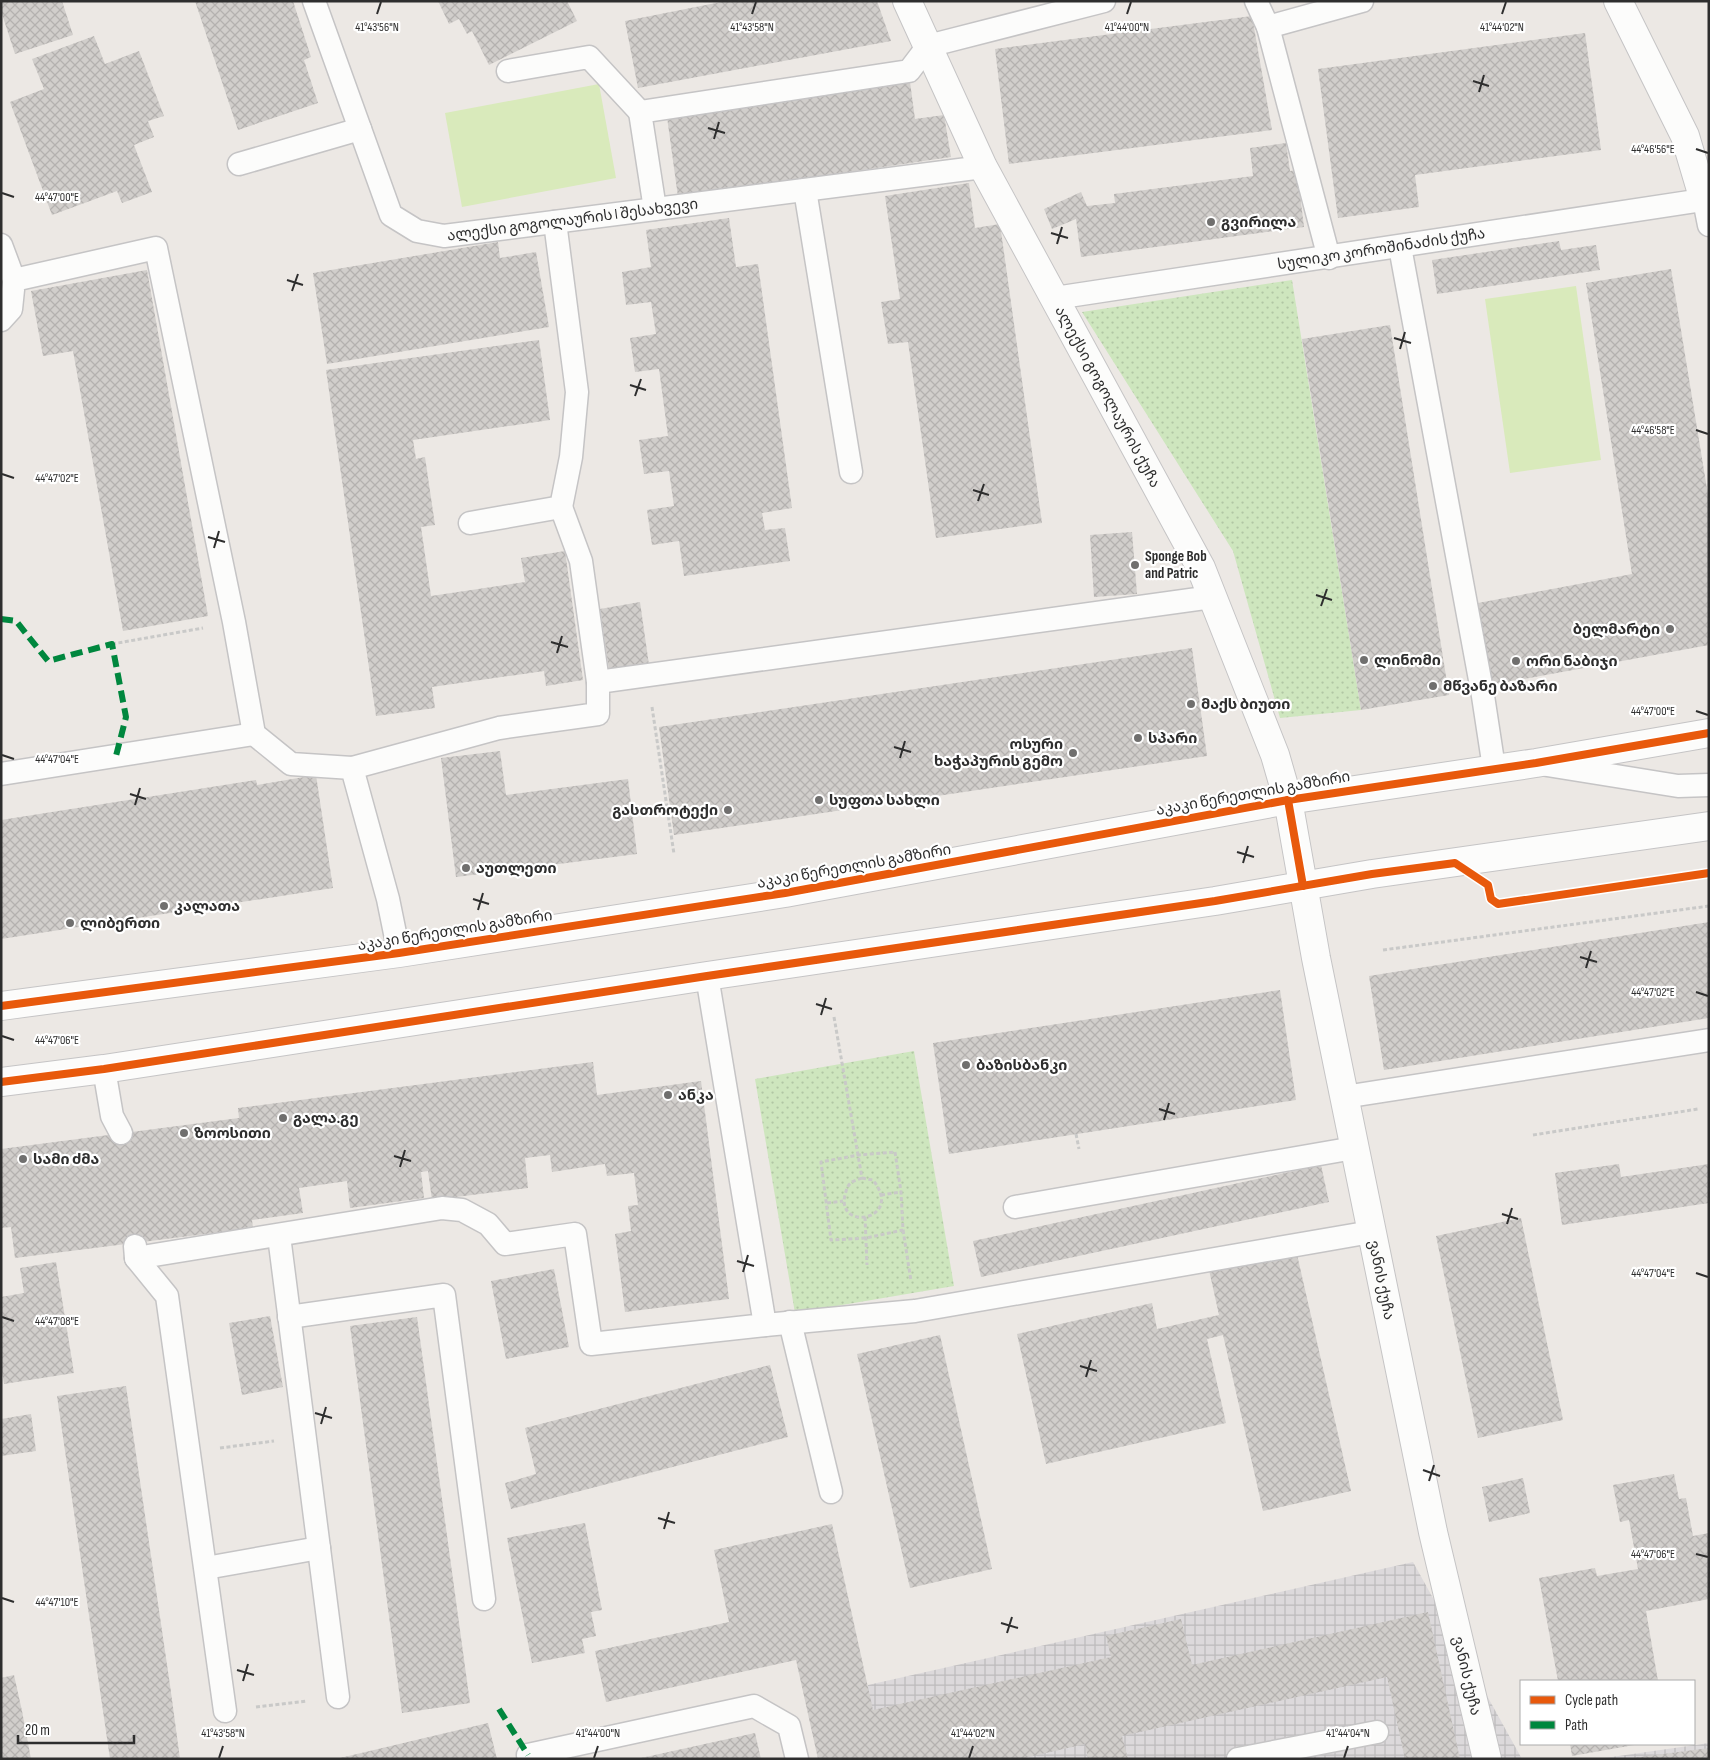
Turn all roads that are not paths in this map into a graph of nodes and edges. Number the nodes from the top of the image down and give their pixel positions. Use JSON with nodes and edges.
{"nodes":[{"id":1,"x":314,"y":1,"type":"edge"},
{"id":2,"x":907,"y":1,"type":"edge"},
{"id":3,"x":1104,"y":1,"type":"edge"},
{"id":4,"x":1256,"y":1,"type":"edge"},
{"id":5,"x":1362,"y":1,"type":"edge"},
{"id":6,"x":1618,"y":1,"type":"edge"},
{"id":7,"x":1268,"y":27,"type":"junction"},
{"id":8,"x":928,"y":46,"type":"junction"},
{"id":9,"x":508,"y":71,"type":"dead end"},
{"id":10,"x":640,"y":112,"type":"junction"},
{"id":11,"x":360,"y":129,"type":"junction"},
{"id":12,"x":239,"y":164,"type":"dead end"},
{"id":13,"x":983,"y":167,"type":"junction"},
{"id":14,"x":804,"y":190,"type":"junction"},
{"id":15,"x":1707,"y":208,"type":"edge"},
{"id":16,"x":655,"y":209,"type":"junction"},
{"id":17,"x":555,"y":222,"type":"junction"},
{"id":18,"x":1,"y":245,"type":"edge"},
{"id":19,"x":1400,"y":247,"type":"junction"},
{"id":20,"x":1329,"y":258,"type":"junction"},
{"id":21,"x":14,"y":280,"type":"junction"},
{"id":22,"x":1055,"y":298,"type":"junction"},
{"id":23,"x":1,"y":320,"type":"edge"},
{"id":24,"x":851,"y":472,"type":"dead end"},
{"id":25,"x":560,"y":507,"type":"junction"},
{"id":26,"x":470,"y":523,"type":"dead end"},
{"id":27,"x":1212,"y":597,"type":"junction"},
{"id":28,"x":598,"y":682,"type":"junction"},
{"id":29,"x":1709,"y":733,"type":"edge"},
{"id":30,"x":254,"y":734,"type":"junction"},
{"id":31,"x":1536,"y":763,"type":"junction"},
{"id":32,"x":352,"y":768,"type":"junction"},
{"id":33,"x":1494,"y":768,"type":"junction"},
{"id":34,"x":1,"y":774,"type":"edge"},
{"id":35,"x":1709,"y":785,"type":"edge"},
{"id":36,"x":1288,"y":800,"type":"junction"},
{"id":37,"x":1709,"y":826,"type":"edge"},
{"id":38,"x":1303,"y":886,"type":"junction"},
{"id":39,"x":399,"y":953,"type":"junction"},
{"id":40,"x":707,"y":976,"type":"junction"},
{"id":41,"x":1,"y":1006,"type":"edge"},
{"id":42,"x":1709,"y":1040,"type":"edge"},
{"id":43,"x":104,"y":1069,"type":"junction"},
{"id":44,"x":1,"y":1082,"type":"edge"},
{"id":45,"x":1344,"y":1097,"type":"junction"},
{"id":46,"x":121,"y":1133,"type":"dead end"},
{"id":47,"x":1354,"y":1148,"type":"junction"},
{"id":48,"x":1015,"y":1207,"type":"dead end"},
{"id":49,"x":1371,"y":1232,"type":"junction"},
{"id":50,"x":279,"y":1236,"type":"junction"},
{"id":51,"x":289,"y":1317,"type":"junction"},
{"id":52,"x":790,"y":1322,"type":"junction"},
{"id":53,"x":765,"y":1325,"type":"junction"},
{"id":54,"x":831,"y":1492,"type":"dead end"},
{"id":55,"x":319,"y":1548,"type":"junction"},
{"id":56,"x":206,"y":1568,"type":"junction"},
{"id":57,"x":484,"y":1600,"type":"dead end"},
{"id":58,"x":338,"y":1698,"type":"road end"},
{"id":59,"x":225,"y":1711,"type":"road end"},
{"id":60,"x":1377,"y":1732,"type":"dead end"},
{"id":61,"x":529,"y":1759,"type":"edge"},
{"id":62,"x":797,"y":1759,"type":"edge"},
{"id":63,"x":1238,"y":1759,"type":"edge"},
{"id":64,"x":1487,"y":1759,"type":"edge"}],
"edges":[{"from":1,"to":11,"type":"lane","name":"ალექსი გოგოლაურის I შესახვევი"},
{"from":2,"to":8,"type":"main road","name":"ალექსი გოგოლაურის ქუჩა"},
{"from":3,"to":8,"type":"lane"},
{"from":4,"to":7,"type":"lane"},
{"from":5,"to":7,"type":"lane"},
{"from":6,"to":15,"type":"main road"},
{"from":7,"to":20,"type":"lane"},
{"from":8,"to":10,"type":"lane"},
{"from":8,"to":13,"type":"main road","name":"ალექსი გოგოლაურის ქუჩა"},
{"from":9,"to":10,"type":"lane"},
{"from":10,"to":16,"type":"lane"},
{"from":11,"to":12,"type":"lane"},
{"from":11,"to":17,"type":"lane","name":"ალექსი გოგოლაურის I შესახვევი"},
{"from":13,"to":14,"type":"lane","name":"ალექსი გოგოლაურის I შესახვევი"},
{"from":13,"to":22,"type":"main road","name":"ალექსი გოგოლაურის ქუჩა"},
{"from":14,"to":16,"type":"lane","name":"ალექსი გოგოლაურის I შესახვევი"},
{"from":14,"to":24,"type":"lane"},
{"from":15,"to":19,"type":"lane","name":"სულიკო კოროშინაძის ქუჩა"},
{"from":16,"to":17,"type":"lane","name":"ალექსი გოგოლაურის I შესახვევი"},
{"from":17,"to":25,"type":"lane"},
{"from":18,"to":21,"type":"lane"},
{"from":19,"to":20,"type":"lane","name":"სულიკო კოროშინაძის ქუჩა"},
{"from":19,"to":33,"type":"lane"},
{"from":20,"to":22,"type":"lane","name":"სულიკო კოროშინაძის ქუჩა"},
{"from":21,"to":23,"type":"lane"},
{"from":21,"to":30,"type":"lane"},
{"from":22,"to":27,"type":"main road","name":"ალექსი გოგოლაურის ქუჩა"},
{"from":25,"to":26,"type":"lane"},
{"from":25,"to":28,"type":"lane"},
{"from":27,"to":28,"type":"lane"},
{"from":27,"to":36,"type":"main road","name":"ალექსი გოგოლაურის ქუჩა"},
{"from":28,"to":32,"type":"lane"},
{"from":29,"to":31,"type":"main road","name":"აკაკი წერეთლის გამზირი"},
{"from":30,"to":32,"type":"lane"},
{"from":30,"to":34,"type":"lane"},
{"from":31,"to":33,"type":"main road","name":"აკაკი წერეთლის გამზირი"},
{"from":31,"to":35,"type":"lane"},
{"from":32,"to":39,"type":"lane"},
{"from":33,"to":36,"type":"main road","name":"აკაკი წერეთლის გამზირი"},
{"from":36,"to":38,"type":"main road","name":"ვანის ქუჩა"},
{"from":36,"to":39,"type":"main road","name":"აკაკი წერეთლის გამზირი"},
{"from":37,"to":38,"type":"main road"},
{"from":38,"to":40,"type":"main road"},
{"from":38,"to":45,"type":"main road","name":"ვანის ქუჩა"},
{"from":39,"to":41,"type":"main road","name":"აკაკი წერეთლის გამზირი"},
{"from":40,"to":43,"type":"main road"},
{"from":40,"to":53,"type":"lane"},
{"from":42,"to":45,"type":"lane"},
{"from":43,"to":44,"type":"main road"},
{"from":43,"to":46,"type":"lane"},
{"from":45,"to":47,"type":"main road","name":"ვანის ქუჩა"},
{"from":47,"to":48,"type":"lane"},
{"from":47,"to":49,"type":"main road","name":"ვანის ქუჩა"},
{"from":49,"to":52,"type":"lane"},
{"from":49,"to":64,"type":"main road","name":"ვანის ქუჩა"},
{"from":50,"to":51,"type":"lane"},
{"from":50,"to":53,"type":"lane"},
{"from":50,"to":56,"type":"lane"},
{"from":51,"to":55,"type":"lane"},
{"from":51,"to":57,"type":"lane"},
{"from":52,"to":53,"type":"lane"},
{"from":52,"to":54,"type":"lane"},
{"from":55,"to":56,"type":"lane"},
{"from":55,"to":58,"type":"lane"},
{"from":56,"to":59,"type":"lane"},
{"from":60,"to":63,"type":"lane"},
{"from":61,"to":62,"type":"lane"}]}
